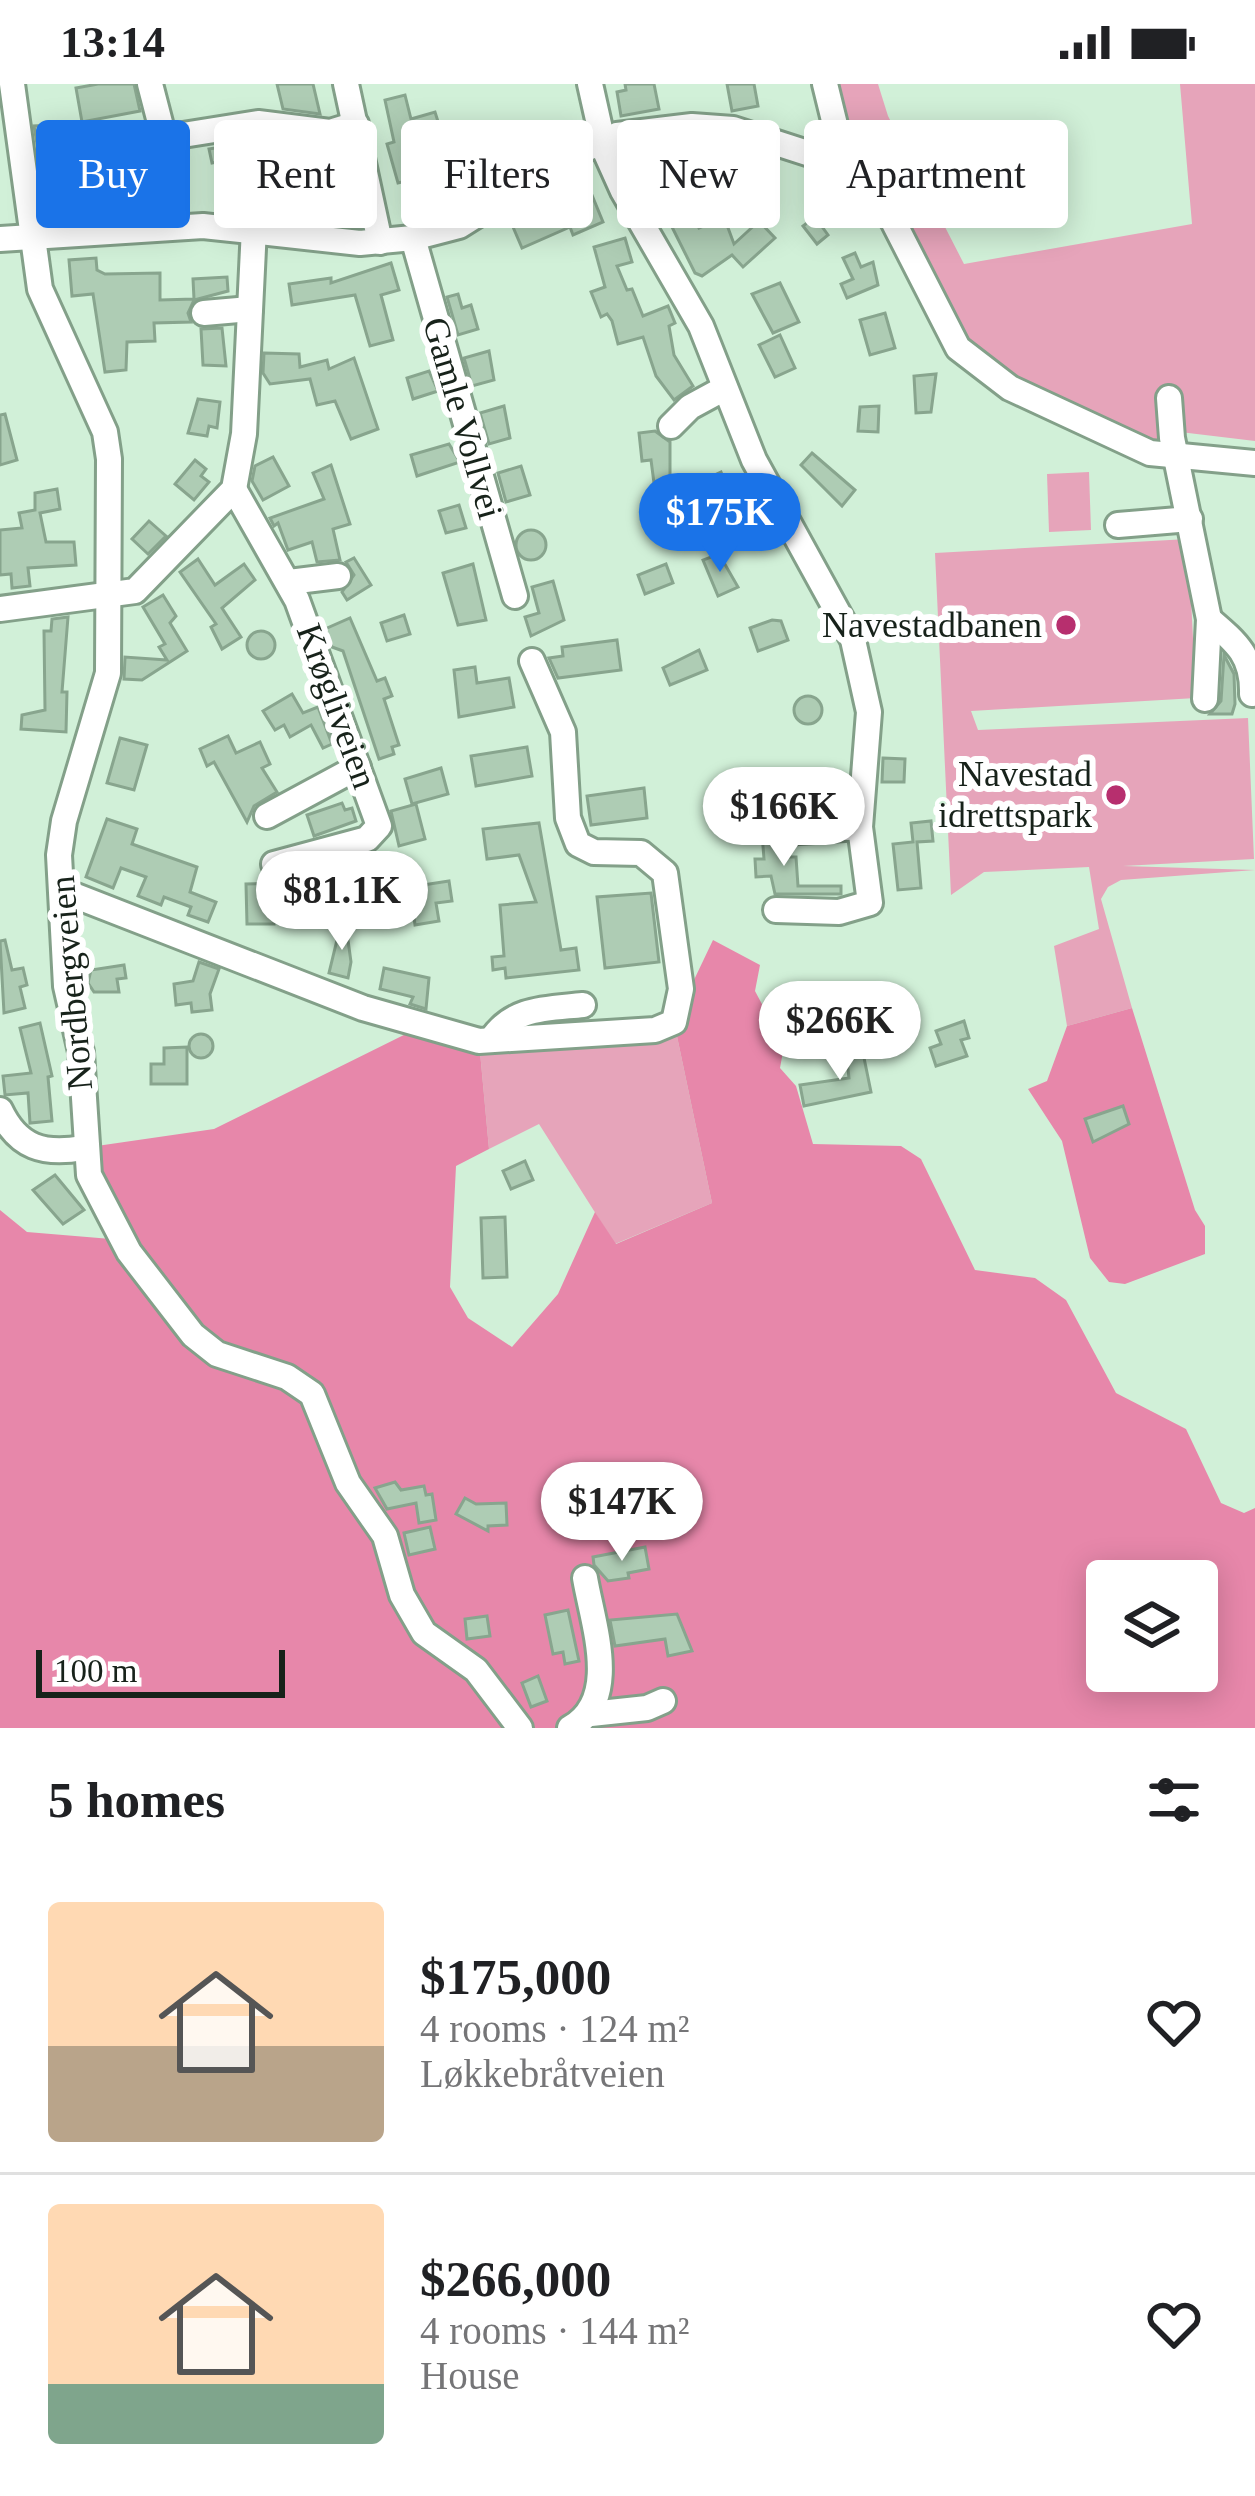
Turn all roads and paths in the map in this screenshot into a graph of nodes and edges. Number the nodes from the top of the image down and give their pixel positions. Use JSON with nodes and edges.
{"nodes":[{"id":1,"x":12,"y":84,"type":"edge"},
{"id":2,"x":150,"y":84,"type":"edge"},
{"id":3,"x":346,"y":84,"type":"edge"},
{"id":4,"x":590,"y":84,"type":"edge"},
{"id":5,"x":825,"y":84,"type":"edge"},
{"id":6,"x":355,"y":120,"type":"edge"},
{"id":7,"x":834,"y":120,"type":"edge"},
{"id":8,"x":214,"y":131,"type":"edge"},
{"id":9,"x":604,"y":141,"type":"junction"},
{"id":10,"x":804,"y":152,"type":"edge"},
{"id":11,"x":377,"y":227,"type":"edge"},
{"id":12,"x":894,"y":228,"type":"edge"},
{"id":13,"x":254,"y":229,"type":"junction"},
{"id":14,"x":33,"y":237,"type":"junction"},
{"id":15,"x":413,"y":238,"type":"junction"},
{"id":16,"x":0,"y":239,"type":"edge"},
{"id":17,"x":380,"y":242,"type":"junction"},
{"id":18,"x":250,"y":309,"type":"junction"},
{"id":19,"x":204,"y":313,"type":"dead end"},
{"id":20,"x":724,"y":388,"type":"junction"},
{"id":21,"x":1169,"y":398,"type":"dead end"},
{"id":22,"x":671,"y":427,"type":"dead end"},
{"id":23,"x":1176,"y":460,"type":"junction"},
{"id":24,"x":1254,"y":465,"type":"edge"},
{"id":25,"x":234,"y":489,"type":"junction"},
{"id":26,"x":1190,"y":520,"type":"junction"},
{"id":27,"x":1118,"y":525,"type":"dead end"},
{"id":28,"x":338,"y":576,"type":"dead end"},
{"id":29,"x":289,"y":581,"type":"junction"},
{"id":30,"x":515,"y":596,"type":"dead end"},
{"id":31,"x":111,"y":597,"type":"junction"},
{"id":32,"x":0,"y":609,"type":"edge"},
{"id":33,"x":1209,"y":619,"type":"junction"},
{"id":34,"x":532,"y":662,"type":"dead end"},
{"id":35,"x":1252,"y":694,"type":"dead end"},
{"id":36,"x":1205,"y":699,"type":"dead end"},
{"id":37,"x":358,"y":767,"type":"junction"},
{"id":38,"x":267,"y":816,"type":"dead end"},
{"id":39,"x":860,"y":827,"type":"junction"},
{"id":40,"x":784,"y":832,"type":"dead end"},
{"id":41,"x":274,"y":864,"type":"dead end"},
{"id":42,"x":62,"y":891,"type":"junction"},
{"id":43,"x":776,"y":910,"type":"dead end"},
{"id":44,"x":583,"y":1005,"type":"dead end"},
{"id":45,"x":490,"y":1040,"type":"junction"},
{"id":46,"x":0,"y":1110,"type":"edge"},
{"id":47,"x":83,"y":1148,"type":"junction"},
{"id":48,"x":585,"y":1578,"type":"dead end"},
{"id":49,"x":663,"y":1701,"type":"dead end"},
{"id":50,"x":581,"y":1721,"type":"edge"},
{"id":51,"x":520,"y":1728,"type":"edge"}],
"edges":[{"from":1,"to":14,"type":"street","name":"Nordbergveien"},
{"from":2,"to":8,"type":"street"},
{"from":3,"to":6,"type":"street"},
{"from":4,"to":9,"type":"street"},
{"from":5,"to":7,"type":"street"},
{"from":9,"to":10,"type":"street"},
{"from":9,"to":15,"type":"street"},
{"from":9,"to":20,"type":"street"},
{"from":11,"to":17,"type":"street"},
{"from":12,"to":23,"type":"street"},
{"from":13,"to":14,"type":"street"},
{"from":13,"to":17,"type":"street"},
{"from":13,"to":18,"type":"street"},
{"from":14,"to":16,"type":"street"},
{"from":14,"to":31,"type":"street","name":"Nordbergveien"},
{"from":15,"to":17,"type":"street"},
{"from":15,"to":30,"type":"street","name":"Gamle Vollvei"},
{"from":18,"to":19,"type":"street"},
{"from":18,"to":25,"type":"street"},
{"from":20,"to":22,"type":"street"},
{"from":20,"to":39,"type":"street"},
{"from":21,"to":23,"type":"street"},
{"from":23,"to":24,"type":"street"},
{"from":23,"to":26,"type":"street"},
{"from":25,"to":29,"type":"street","name":"Krøgliveien"},
{"from":25,"to":31,"type":"street"},
{"from":26,"to":27,"type":"street"},
{"from":26,"to":33,"type":"street"},
{"from":28,"to":29,"type":"street"},
{"from":29,"to":37,"type":"street","name":"Krøgliveien"},
{"from":31,"to":32,"type":"street"},
{"from":31,"to":42,"type":"street","name":"Nordbergveien"},
{"from":33,"to":35,"type":"street"},
{"from":33,"to":36,"type":"street"},
{"from":34,"to":45,"type":"street"},
{"from":37,"to":38,"type":"street"},
{"from":37,"to":41,"type":"street","name":"Krøgliveien"},
{"from":39,"to":40,"type":"street"},
{"from":39,"to":43,"type":"street"},
{"from":42,"to":45,"type":"street"},
{"from":42,"to":47,"type":"street","name":"Nordbergveien"},
{"from":44,"to":45,"type":"street"},
{"from":46,"to":47,"type":"street"},
{"from":47,"to":51,"type":"street","name":"Nordbergveien"},
{"from":48,"to":50,"type":"street"},
{"from":49,"to":50,"type":"street"}]}
